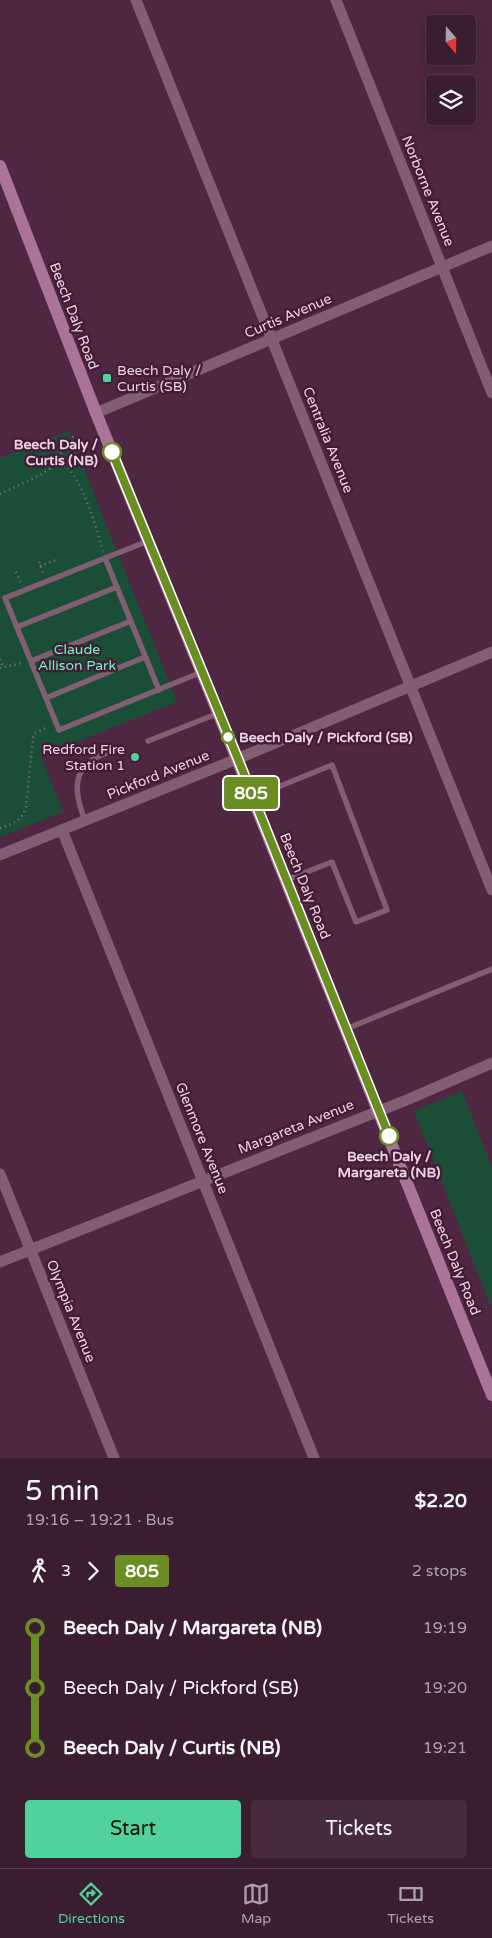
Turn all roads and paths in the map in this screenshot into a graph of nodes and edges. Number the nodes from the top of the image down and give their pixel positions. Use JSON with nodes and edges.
{"nodes":[{"id":1,"x":136,"y":0,"type":"edge"},
{"id":2,"x":336,"y":0,"type":"edge"},
{"id":3,"x":0,"y":166,"type":"edge"},
{"id":4,"x":492,"y":246,"type":"edge"},
{"id":5,"x":442,"y":267,"type":"junction"},
{"id":6,"x":272,"y":340,"type":"junction"},
{"id":7,"x":492,"y":393,"type":"edge"},
{"id":8,"x":96,"y":413,"type":"junction"},
{"id":9,"x":75,"y":436,"type":"dead end"},
{"id":10,"x":54,"y":463,"type":"junction"},
{"id":11,"x":0,"y":494,"type":"edge"},
{"id":12,"x":148,"y":540,"type":"junction"},
{"id":13,"x":105,"y":558,"type":"junction"},
{"id":14,"x":56,"y":560,"type":"dead end"},
{"id":15,"x":47,"y":581,"type":"junction"},
{"id":16,"x":117,"y":587,"type":"junction"},
{"id":17,"x":131,"y":621,"type":"junction"},
{"id":18,"x":17,"y":627,"type":"junction"},
{"id":19,"x":492,"y":652,"type":"edge"},
{"id":20,"x":146,"y":657,"type":"junction"},
{"id":21,"x":0,"y":658,"type":"edge"},
{"id":22,"x":31,"y":661,"type":"junction"},
{"id":23,"x":2,"y":667,"type":"edge"},
{"id":24,"x":202,"y":672,"type":"junction"},
{"id":25,"x":411,"y":687,"type":"junction"},
{"id":26,"x":159,"y":690,"type":"junction"},
{"id":27,"x":46,"y":698,"type":"junction"},
{"id":28,"x":218,"y":713,"type":"junction"},
{"id":29,"x":56,"y":724,"type":"junction"},
{"id":30,"x":148,"y":741,"type":"dead end"},
{"id":31,"x":114,"y":750,"type":"dead end"},
{"id":32,"x":238,"y":759,"type":"junction"},
{"id":33,"x":253,"y":797,"type":"junction"},
{"id":34,"x":85,"y":821,"type":"junction"},
{"id":35,"x":0,"y":828,"type":"edge"},
{"id":36,"x":62,"y":830,"type":"junction"},
{"id":37,"x":0,"y":855,"type":"edge"},
{"id":38,"x":286,"y":880,"type":"junction"},
{"id":39,"x":492,"y":890,"type":"edge"},
{"id":40,"x":492,"y":969,"type":"edge"},
{"id":41,"x":346,"y":1029,"type":"junction"},
{"id":42,"x":492,"y":1063,"type":"edge"},
{"id":43,"x":378,"y":1110,"type":"junction"},
{"id":44,"x":0,"y":1174,"type":"edge"},
{"id":45,"x":203,"y":1180,"type":"junction"},
{"id":46,"x":30,"y":1249,"type":"junction"},
{"id":47,"x":0,"y":1262,"type":"edge"},
{"id":48,"x":492,"y":1394,"type":"edge"},
{"id":49,"x":114,"y":1458,"type":"edge"},
{"id":50,"x":314,"y":1458,"type":"edge"}],
"edges":[{"from":1,"to":6,"type":"street","name":"Centralia Avenue"},
{"from":2,"to":5,"type":"street","name":"Norborne Avenue"},
{"from":3,"to":8,"type":"main road","name":"Beech Daly Road"},
{"from":4,"to":5,"type":"street","name":"Curtis Avenue"},
{"from":5,"to":6,"type":"street","name":"Curtis Avenue"},
{"from":5,"to":7,"type":"street","name":"Norborne Avenue"},
{"from":6,"to":8,"type":"street","name":"Curtis Avenue"},
{"from":6,"to":25,"type":"street","name":"Centralia Avenue"},
{"from":8,"to":12,"type":"main road","name":"Beech Daly Road"},
{"from":9,"to":10,"type":"path"},
{"from":10,"to":11,"type":"path"},
{"from":10,"to":13,"type":"path"},
{"from":12,"to":13,"type":"lane"},
{"from":12,"to":24,"type":"main road","name":"Beech Daly Road"},
{"from":13,"to":15,"type":"lane"},
{"from":13,"to":16,"type":"lane"},
{"from":14,"to":15,"type":"path"},
{"from":15,"to":18,"type":"lane"},
{"from":16,"to":17,"type":"lane"},
{"from":16,"to":18,"type":"lane"},
{"from":17,"to":20,"type":"lane"},
{"from":17,"to":22,"type":"lane"},
{"from":18,"to":22,"type":"lane"},
{"from":19,"to":25,"type":"street","name":"Pickford Avenue"},
{"from":20,"to":26,"type":"lane"},
{"from":20,"to":27,"type":"lane"},
{"from":21,"to":23,"type":"path"},
{"from":22,"to":23,"type":"path"},
{"from":22,"to":27,"type":"lane"},
{"from":24,"to":26,"type":"lane"},
{"from":24,"to":28,"type":"main road","name":"Beech Daly Road"},
{"from":25,"to":32,"type":"street","name":"Pickford Avenue"},
{"from":25,"to":39,"type":"street","name":"Centralia Avenue"},
{"from":26,"to":29,"type":"lane"},
{"from":27,"to":29,"type":"lane"},
{"from":28,"to":30,"type":"lane"},
{"from":28,"to":32,"type":"main road","name":"Beech Daly Road"},
{"from":29,"to":35,"type":"path"},
{"from":31,"to":34,"type":"lane"},
{"from":32,"to":33,"type":"main road","name":"Beech Daly Road"},
{"from":32,"to":34,"type":"street","name":"Pickford Avenue"},
{"from":33,"to":38,"type":"main road","name":"Beech Daly Road"},
{"from":33,"to":38,"type":"lane"},
{"from":34,"to":36,"type":"street","name":"Pickford Avenue"},
{"from":36,"to":37,"type":"street","name":"Pickford Avenue"},
{"from":36,"to":45,"type":"street","name":"Glenmore Avenue"},
{"from":38,"to":41,"type":"main road","name":"Beech Daly Road"},
{"from":40,"to":41,"type":"lane"},
{"from":41,"to":43,"type":"main road","name":"Beech Daly Road"},
{"from":42,"to":43,"type":"street","name":"Margareta Avenue"},
{"from":43,"to":45,"type":"street","name":"Margareta Avenue"},
{"from":43,"to":48,"type":"main road","name":"Beech Daly Road"},
{"from":44,"to":46,"type":"street","name":"Olympia Avenue"},
{"from":45,"to":46,"type":"street","name":"Margareta Avenue"},
{"from":45,"to":50,"type":"street","name":"Glenmore Avenue"},
{"from":46,"to":47,"type":"street","name":"Margareta Avenue"},
{"from":46,"to":49,"type":"street","name":"Olympia Avenue"}]}
